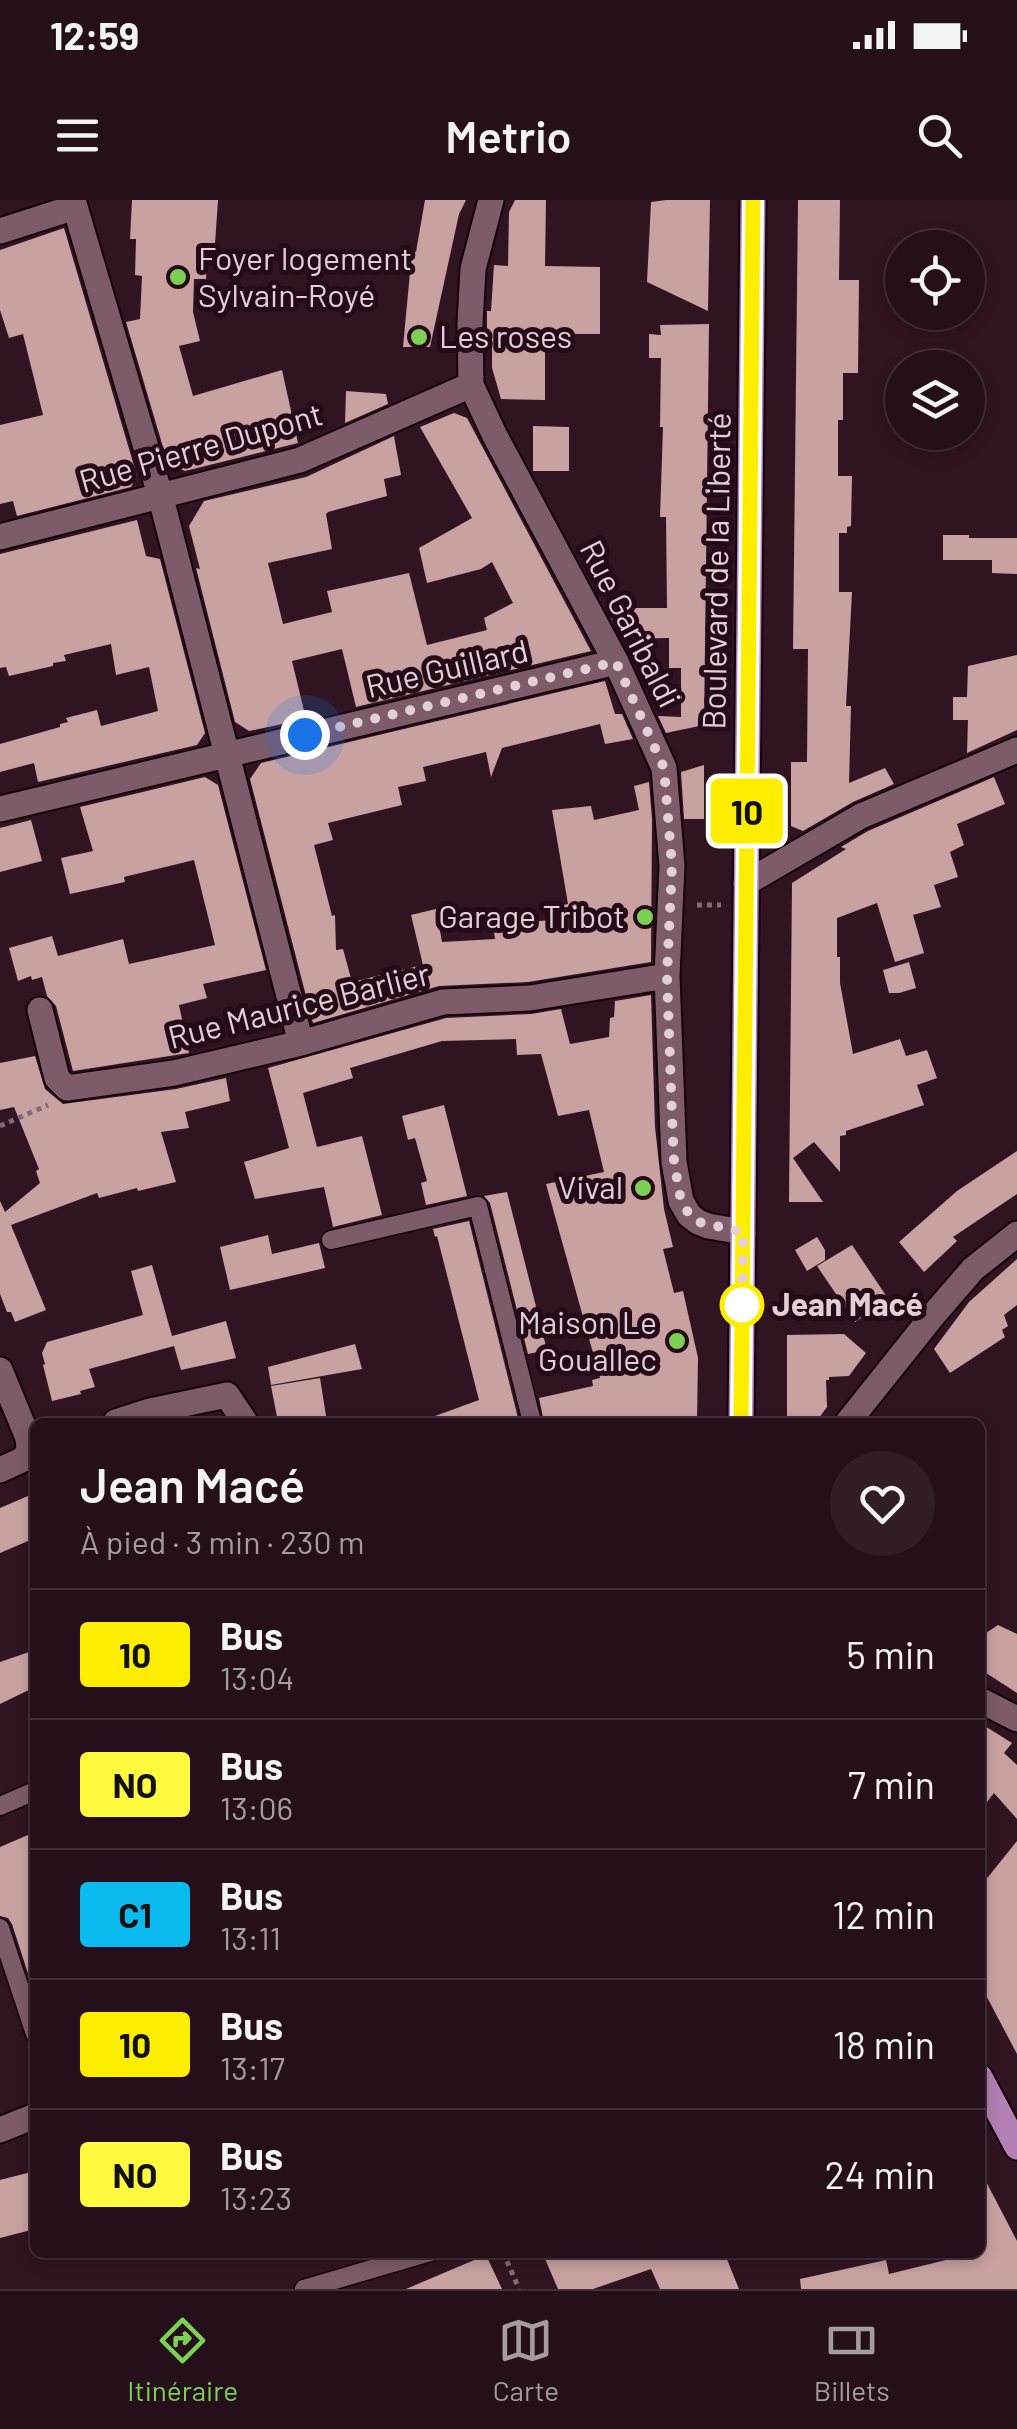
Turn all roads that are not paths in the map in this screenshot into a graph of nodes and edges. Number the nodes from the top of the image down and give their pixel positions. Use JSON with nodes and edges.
{"nodes":[{"id":1,"x":491,"y":200,"type":"edge"},
{"id":2,"x":753,"y":200,"type":"edge"},
{"id":3,"x":74,"y":204,"type":"edge"},
{"id":4,"x":0,"y":232,"type":"edge"},
{"id":5,"x":471,"y":385,"type":"junction"},
{"id":6,"x":161,"y":498,"type":"junction"},
{"id":7,"x":0,"y":538,"type":"edge"},
{"id":8,"x":616,"y":662,"type":"junction"},
{"id":9,"x":1017,"y":750,"type":"edge"},
{"id":10,"x":228,"y":754,"type":"junction"},
{"id":11,"x":0,"y":808,"type":"edge"},
{"id":12,"x":746,"y":883,"type":"junction"},
{"id":13,"x":667,"y":976,"type":"junction"},
{"id":14,"x":40,"y":1010,"type":"dead end"},
{"id":15,"x":301,"y":1043,"type":"junction"},
{"id":16,"x":743,"y":1232,"type":"junction"},
{"id":17,"x":1017,"y":1234,"type":"edge"},
{"id":18,"x":331,"y":1240,"type":"dead end"},
{"id":19,"x":0,"y":1370,"type":"edge"},
{"id":20,"x":130,"y":1418,"type":"edge"},
{"id":21,"x":242,"y":1418,"type":"edge"},
{"id":22,"x":531,"y":1418,"type":"edge"},
{"id":23,"x":741,"y":1418,"type":"edge"},
{"id":24,"x":851,"y":1418,"type":"edge"},
{"id":25,"x":30,"y":1444,"type":"edge"},
{"id":26,"x":30,"y":1452,"type":"edge"},
{"id":27,"x":0,"y":1470,"type":"edge"},
{"id":28,"x":985,"y":1703,"type":"edge"},
{"id":29,"x":1017,"y":1720,"type":"edge"},
{"id":30,"x":30,"y":1793,"type":"edge"},
{"id":31,"x":0,"y":1806,"type":"edge"},
{"id":32,"x":0,"y":1928,"type":"edge"},
{"id":33,"x":30,"y":2019,"type":"edge"},
{"id":34,"x":985,"y":2086,"type":"edge"},
{"id":35,"x":30,"y":2118,"type":"edge"},
{"id":36,"x":0,"y":2130,"type":"edge"},
{"id":37,"x":1017,"y":2147,"type":"edge"},
{"id":38,"x":410,"y":2258,"type":"edge"},
{"id":39,"x":304,"y":2289,"type":"edge"}],
"edges":[{"from":1,"to":5,"type":"street","name":"Rue Garibaldi"},
{"from":2,"to":12,"type":"main road","name":"Boulevard de la Liberté"},
{"from":3,"to":4,"type":"street"},
{"from":3,"to":6,"type":"street"},
{"from":5,"to":6,"type":"street","name":"Rue Pierre Dupont"},
{"from":5,"to":8,"type":"street","name":"Rue Garibaldi"},
{"from":6,"to":7,"type":"street","name":"Rue Pierre Dupont"},
{"from":6,"to":10,"type":"street"},
{"from":8,"to":10,"type":"street","name":"Rue Guillard"},
{"from":8,"to":13,"type":"street","name":"Rue Garibaldi"},
{"from":9,"to":12,"type":"street"},
{"from":10,"to":11,"type":"street","name":"Rue Guillard"},
{"from":10,"to":15,"type":"street"},
{"from":12,"to":16,"type":"main road","name":"Boulevard de la Liberté"},
{"from":13,"to":15,"type":"street","name":"Rue Maurice Barlier"},
{"from":13,"to":16,"type":"street","name":"Rue Garibaldi"},
{"from":14,"to":15,"type":"street","name":"Rue Maurice Barlier"},
{"from":16,"to":23,"type":"main road","name":"Boulevard de la Liberté"},
{"from":17,"to":24,"type":"street"},
{"from":18,"to":22,"type":"lane"},
{"from":19,"to":25,"type":"street"},
{"from":20,"to":21,"type":"street"},
{"from":26,"to":27,"type":"street"},
{"from":28,"to":29,"type":"street"},
{"from":30,"to":31,"type":"lane"},
{"from":32,"to":33,"type":"lane"},
{"from":34,"to":37,"type":"main road"},
{"from":35,"to":36,"type":"street"},
{"from":38,"to":39,"type":"lane"}]}
